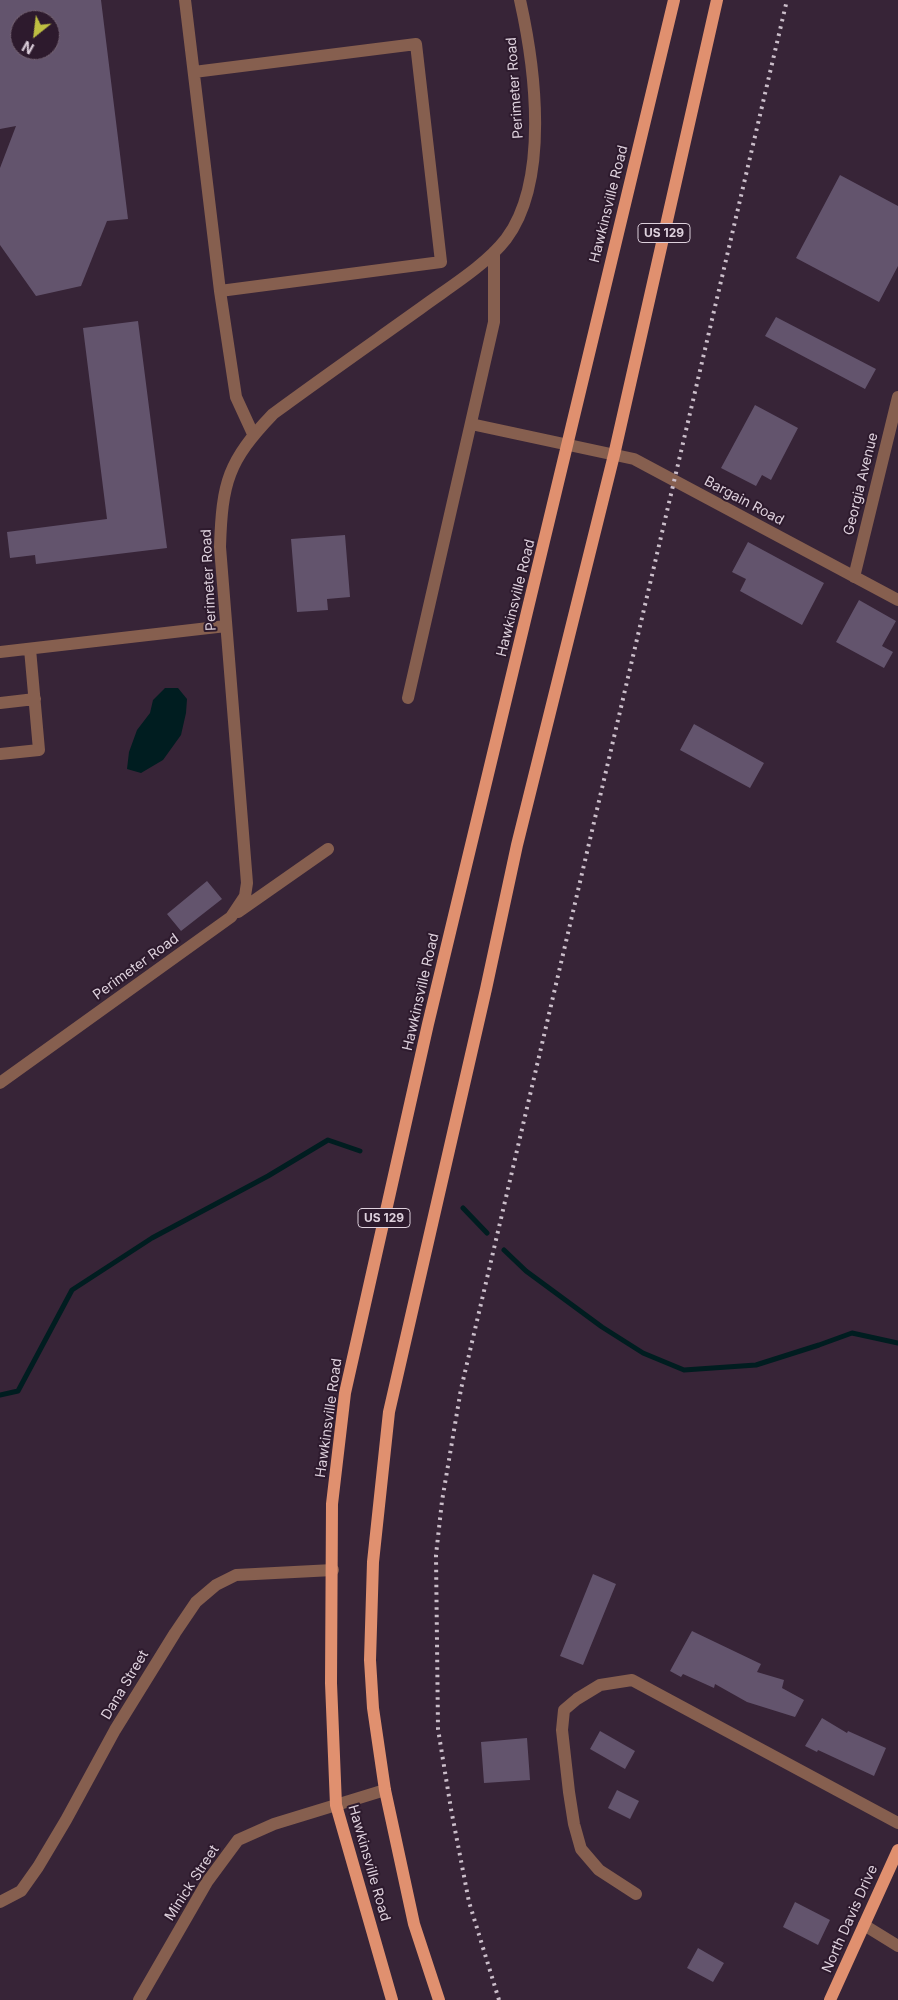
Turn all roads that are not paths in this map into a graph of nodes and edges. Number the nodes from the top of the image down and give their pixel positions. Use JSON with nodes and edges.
{"nodes":[{"id":1,"x":185,"y":0,"type":"edge"},
{"id":2,"x":520,"y":0,"type":"edge"},
{"id":3,"x":674,"y":0,"type":"edge"},
{"id":4,"x":717,"y":0,"type":"edge"},
{"id":5,"x":194,"y":72,"type":"junction"},
{"id":6,"x":494,"y":252,"type":"junction"},
{"id":7,"x":220,"y":291,"type":"junction"},
{"id":8,"x":898,"y":397,"type":"edge"},
{"id":9,"x":471,"y":424,"type":"junction"},
{"id":10,"x":253,"y":434,"type":"junction"},
{"id":11,"x":569,"y":445,"type":"junction"},
{"id":12,"x":614,"y":455,"type":"junction"},
{"id":13,"x":854,"y":577,"type":"junction"},
{"id":14,"x":898,"y":600,"type":"edge"},
{"id":15,"x":226,"y":626,"type":"junction"},
{"id":16,"x":30,"y":649,"type":"junction"},
{"id":17,"x":0,"y":652,"type":"edge"},
{"id":18,"x":408,"y":698,"type":"dead end"},
{"id":19,"x":35,"y":699,"type":"junction"},
{"id":20,"x":0,"y":703,"type":"edge"},
{"id":21,"x":0,"y":754,"type":"edge"},
{"id":22,"x":328,"y":849,"type":"dead end"},
{"id":23,"x":231,"y":918,"type":"junction"},
{"id":24,"x":0,"y":1083,"type":"edge"},
{"id":25,"x":333,"y":1570,"type":"junction"},
{"id":26,"x":385,"y":1790,"type":"junction"},
{"id":27,"x":336,"y":1805,"type":"junction"},
{"id":28,"x":898,"y":1823,"type":"edge"},
{"id":29,"x":898,"y":1850,"type":"edge"},
{"id":30,"x":636,"y":1894,"type":"dead end"},
{"id":31,"x":0,"y":1902,"type":"edge"},
{"id":32,"x":864,"y":1926,"type":"junction"},
{"id":33,"x":898,"y":1946,"type":"edge"},
{"id":34,"x":139,"y":2000,"type":"edge"},
{"id":35,"x":392,"y":2000,"type":"edge"},
{"id":36,"x":439,"y":2000,"type":"edge"},
{"id":37,"x":830,"y":2000,"type":"edge"}],
"edges":[{"from":1,"to":5,"type":"street"},
{"from":2,"to":6,"type":"street","name":"Perimeter Road"},
{"from":3,"to":11,"type":"main road","name":"Hawkinsville Road","number":"US 129"},
{"from":4,"to":12,"type":"main road","name":"Hawkinsville Road","number":"US 129"},
{"from":5,"to":7,"type":"street"},
{"from":5,"to":7,"type":"street"},
{"from":6,"to":9,"type":"street"},
{"from":6,"to":10,"type":"street","name":"Perimeter Road"},
{"from":7,"to":10,"type":"street"},
{"from":8,"to":13,"type":"street","name":"Georgia Avenue"},
{"from":9,"to":11,"type":"street","name":"Bargain Road"},
{"from":9,"to":18,"type":"street"},
{"from":10,"to":15,"type":"street","name":"Perimeter Road"},
{"from":11,"to":12,"type":"street","name":"Bargain Road"},
{"from":11,"to":25,"type":"main road","name":"Hawkinsville Road","number":"US 129"},
{"from":12,"to":13,"type":"street","name":"Bargain Road"},
{"from":12,"to":26,"type":"main road","name":"Hawkinsville Road","number":"US 129"},
{"from":13,"to":14,"type":"street","name":"Bargain Road"},
{"from":15,"to":16,"type":"street"},
{"from":15,"to":23,"type":"street","name":"Perimeter Road"},
{"from":16,"to":17,"type":"street"},
{"from":16,"to":19,"type":"street"},
{"from":19,"to":20,"type":"street"},
{"from":19,"to":21,"type":"street"},
{"from":22,"to":23,"type":"street"},
{"from":23,"to":24,"type":"street","name":"Perimeter Road"},
{"from":25,"to":27,"type":"main road","name":"Hawkinsville Road","number":"US 129"},
{"from":25,"to":31,"type":"street","name":"Dana Street"},
{"from":26,"to":27,"type":"street","name":"Minick Street"},
{"from":26,"to":36,"type":"main road","name":"Hawkinsville Road","number":"US 129"},
{"from":27,"to":34,"type":"street","name":"Minick Street"},
{"from":27,"to":35,"type":"main road","name":"Hawkinsville Road","number":"US 129"},
{"from":28,"to":30,"type":"street"},
{"from":29,"to":32,"type":"main road","name":"North Davis Drive"},
{"from":32,"to":33,"type":"street"},
{"from":32,"to":37,"type":"main road","name":"North Davis Drive"}]}
